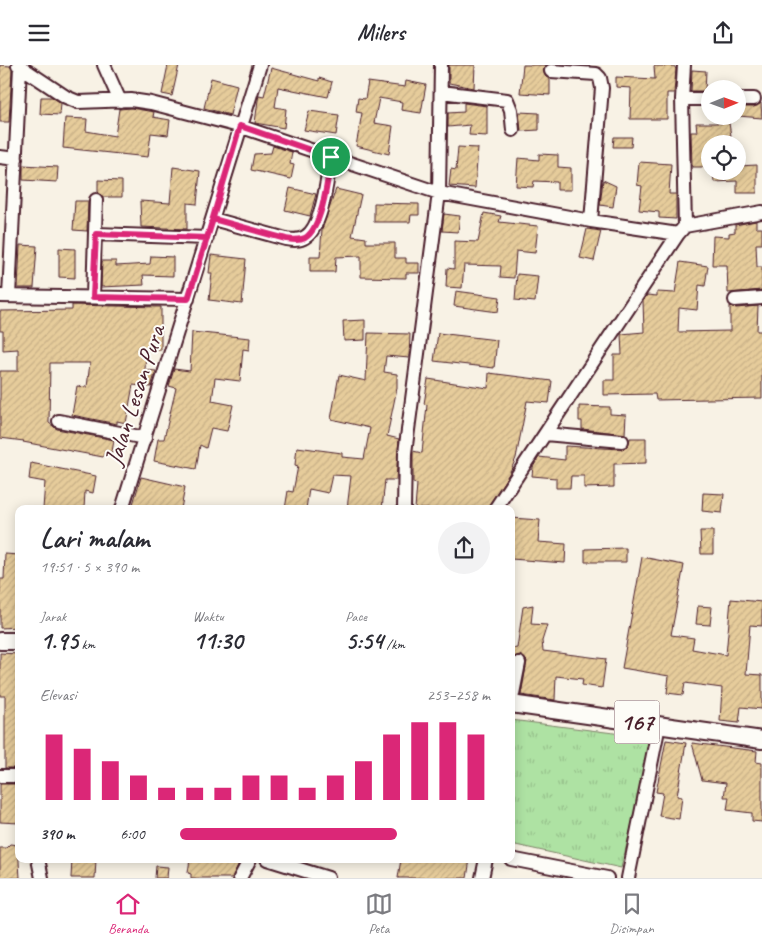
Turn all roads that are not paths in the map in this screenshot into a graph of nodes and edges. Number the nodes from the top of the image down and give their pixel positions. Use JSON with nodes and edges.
{"nodes":[{"id":1,"x":104,"y":65,"type":"edge"},
{"id":2,"x":260,"y":65,"type":"edge"},
{"id":3,"x":442,"y":65,"type":"edge"},
{"id":4,"x":684,"y":65,"type":"edge"},
{"id":5,"x":19,"y":66,"type":"edge"},
{"id":6,"x":551,"y":71,"type":"dead end"},
{"id":7,"x":441,"y":92,"type":"junction"},
{"id":8,"x":682,"y":99,"type":"junction"},
{"id":9,"x":701,"y":99,"type":"edge"},
{"id":10,"x":746,"y":99,"type":"edge"},
{"id":11,"x":754,"y":99,"type":"dead end"},
{"id":12,"x":120,"y":101,"type":"junction"},
{"id":13,"x":240,"y":126,"type":"junction"},
{"id":14,"x":513,"y":130,"type":"dead end"},
{"id":15,"x":0,"y":157,"type":"edge"},
{"id":16,"x":331,"y":157,"type":"junction"},
{"id":17,"x":16,"y":159,"type":"junction"},
{"id":18,"x":439,"y":193,"type":"junction"},
{"id":19,"x":96,"y":200,"type":"dead end"},
{"id":20,"x":762,"y":212,"type":"edge"},
{"id":21,"x":213,"y":219,"type":"junction"},
{"id":22,"x":591,"y":221,"type":"junction"},
{"id":23,"x":681,"y":230,"type":"junction"},
{"id":24,"x":96,"y":234,"type":"junction"},
{"id":25,"x":207,"y":238,"type":"junction"},
{"id":26,"x":4,"y":296,"type":"edge"},
{"id":27,"x":93,"y":297,"type":"junction"},
{"id":28,"x":762,"y":298,"type":"edge"},
{"id":29,"x":188,"y":299,"type":"junction"},
{"id":30,"x":735,"y":300,"type":"dead end"},
{"id":31,"x":59,"y":421,"type":"dead end"},
{"id":32,"x":545,"y":434,"type":"junction"},
{"id":33,"x":145,"y":438,"type":"junction"},
{"id":34,"x":622,"y":441,"type":"dead end"},
{"id":35,"x":123,"y":505,"type":"edge"},
{"id":36,"x":404,"y":505,"type":"edge"},
{"id":37,"x":499,"y":505,"type":"edge"},
{"id":38,"x":0,"y":641,"type":"edge"},
{"id":39,"x":15,"y":641,"type":"edge"},
{"id":40,"x":519,"y":663,"type":"dead end"},
{"id":41,"x":515,"y":684,"type":"edge"},
{"id":42,"x":515,"y":705,"type":"edge"},
{"id":43,"x":659,"y":725,"type":"junction"},
{"id":44,"x":762,"y":740,"type":"edge"},
{"id":45,"x":0,"y":776,"type":"edge"},
{"id":46,"x":15,"y":776,"type":"edge"},
{"id":47,"x":515,"y":860,"type":"edge"},
{"id":48,"x":39,"y":863,"type":"edge"},
{"id":49,"x":248,"y":863,"type":"edge"},
{"id":50,"x":280,"y":863,"type":"edge"},
{"id":51,"x":485,"y":863,"type":"edge"},
{"id":52,"x":42,"y":878,"type":"edge"},
{"id":53,"x":240,"y":878,"type":"edge"},
{"id":54,"x":328,"y":878,"type":"edge"},
{"id":55,"x":482,"y":878,"type":"edge"},
{"id":56,"x":607,"y":878,"type":"edge"},
{"id":57,"x":628,"y":878,"type":"edge"}],
"edges":[{"from":1,"to":12,"type":"street"},
{"from":2,"to":13,"type":"street","name":"Jalan Lesan Pura"},
{"from":3,"to":7,"type":"street"},
{"from":4,"to":8,"type":"street"},
{"from":5,"to":12,"type":"street"},
{"from":5,"to":17,"type":"street"},
{"from":6,"to":22,"type":"street"},
{"from":7,"to":14,"type":"street"},
{"from":7,"to":18,"type":"street"},
{"from":8,"to":9,"type":"street"},
{"from":8,"to":23,"type":"street"},
{"from":10,"to":11,"type":"street"},
{"from":12,"to":13,"type":"street"},
{"from":13,"to":16,"type":"street"},
{"from":13,"to":21,"type":"street","name":"Jalan Lesan Pura"},
{"from":15,"to":17,"type":"street"},
{"from":16,"to":18,"type":"street"},
{"from":16,"to":21,"type":"street"},
{"from":17,"to":26,"type":"street"},
{"from":18,"to":22,"type":"street"},
{"from":18,"to":36,"type":"street"},
{"from":19,"to":24,"type":"street"},
{"from":20,"to":23,"type":"street"},
{"from":21,"to":25,"type":"street","name":"Jalan Lesan Pura"},
{"from":22,"to":23,"type":"street"},
{"from":23,"to":32,"type":"street"},
{"from":24,"to":25,"type":"street"},
{"from":24,"to":27,"type":"street"},
{"from":25,"to":29,"type":"street","name":"Jalan Lesan Pura"},
{"from":26,"to":27,"type":"street"},
{"from":27,"to":29,"type":"street"},
{"from":28,"to":30,"type":"street"},
{"from":29,"to":33,"type":"street","name":"Jalan Lesan Pura"},
{"from":31,"to":33,"type":"street"},
{"from":32,"to":34,"type":"street"},
{"from":32,"to":37,"type":"street"},
{"from":33,"to":35,"type":"street","name":"Jalan Lesan Pura"},
{"from":38,"to":39,"type":"main road"},
{"from":40,"to":41,"type":"street"},
{"from":42,"to":43,"type":"main road","number":"167"},
{"from":43,"to":44,"type":"main road","number":"167"},
{"from":43,"to":57,"type":"street"},
{"from":45,"to":46,"type":"street"},
{"from":47,"to":56,"type":"street"},
{"from":48,"to":52,"type":"street"},
{"from":49,"to":53,"type":"street"},
{"from":50,"to":54,"type":"street"},
{"from":51,"to":55,"type":"street"}]}
